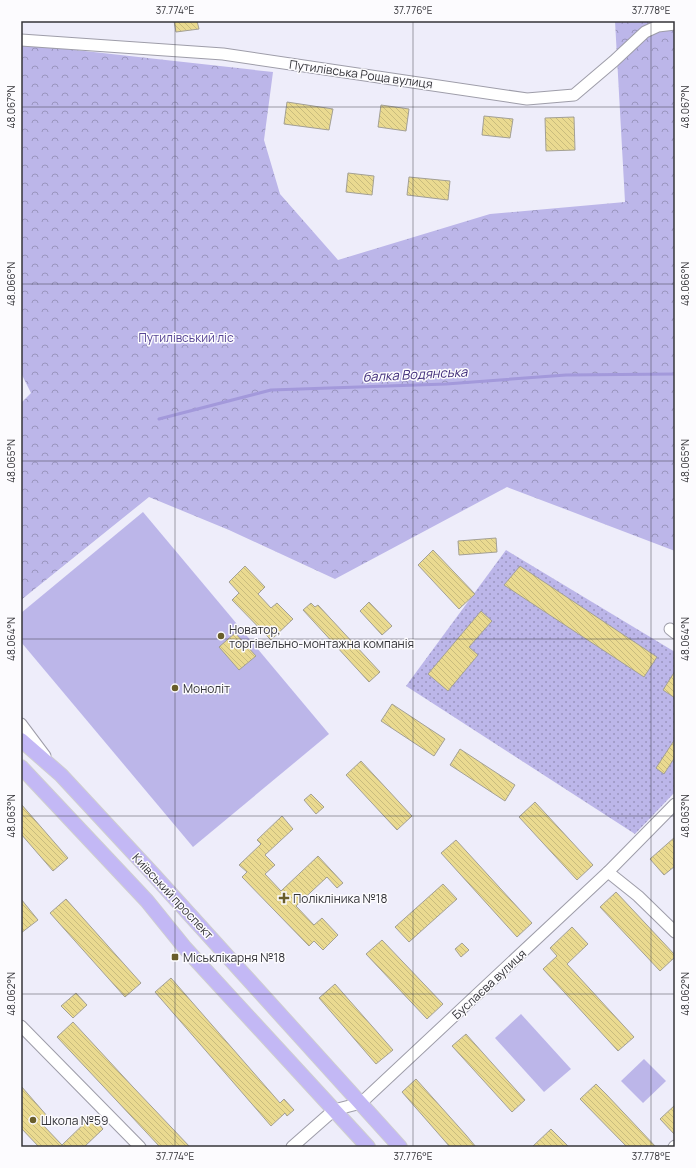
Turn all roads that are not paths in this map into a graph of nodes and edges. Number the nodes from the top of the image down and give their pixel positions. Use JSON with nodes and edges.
{"nodes":[{"id":1,"x":675,"y":24,"type":"edge"},
{"id":2,"x":21,"y":40,"type":"edge"},
{"id":3,"x":21,"y":724,"type":"edge"},
{"id":4,"x":21,"y":740,"type":"edge"},
{"id":5,"x":21,"y":767,"type":"edge"},
{"id":6,"x":61,"y":775,"type":"junction"},
{"id":7,"x":44,"y":790,"type":"junction"},
{"id":8,"x":675,"y":804,"type":"edge"},
{"id":9,"x":608,"y":872,"type":"junction"},
{"id":10,"x":675,"y":932,"type":"edge"},
{"id":11,"x":21,"y":1026,"type":"edge"},
{"id":12,"x":361,"y":1103,"type":"junction"},
{"id":13,"x":334,"y":1110,"type":"junction"},
{"id":14,"x":140,"y":1147,"type":"edge"},
{"id":15,"x":292,"y":1147,"type":"edge"},
{"id":16,"x":368,"y":1147,"type":"edge"},
{"id":17,"x":400,"y":1147,"type":"edge"}],
"edges":[{"from":1,"to":2,"type":"street","name":"Путилівська Роща вулиця"},
{"from":3,"to":6,"type":"street"},
{"from":4,"to":6,"type":"main road","name":"Київський проспект"},
{"from":5,"to":7,"type":"main road","name":"Київський проспект"},
{"from":6,"to":7,"type":"main road"},
{"from":6,"to":12,"type":"main road","name":"Київський проспект"},
{"from":7,"to":13,"type":"main road","name":"Київський проспект"},
{"from":8,"to":9,"type":"street","name":"Буслаєва вулиця"},
{"from":9,"to":10,"type":"street"},
{"from":9,"to":12,"type":"street","name":"Буслаєва вулиця"},
{"from":11,"to":14,"type":"street"},
{"from":12,"to":13,"type":"street","name":"Буслаєва вулиця"},
{"from":12,"to":17,"type":"main road","name":"Київський проспект"},
{"from":13,"to":15,"type":"street","name":"Буслаєва вулиця"},
{"from":13,"to":16,"type":"main road","name":"Київський проспект"}]}
